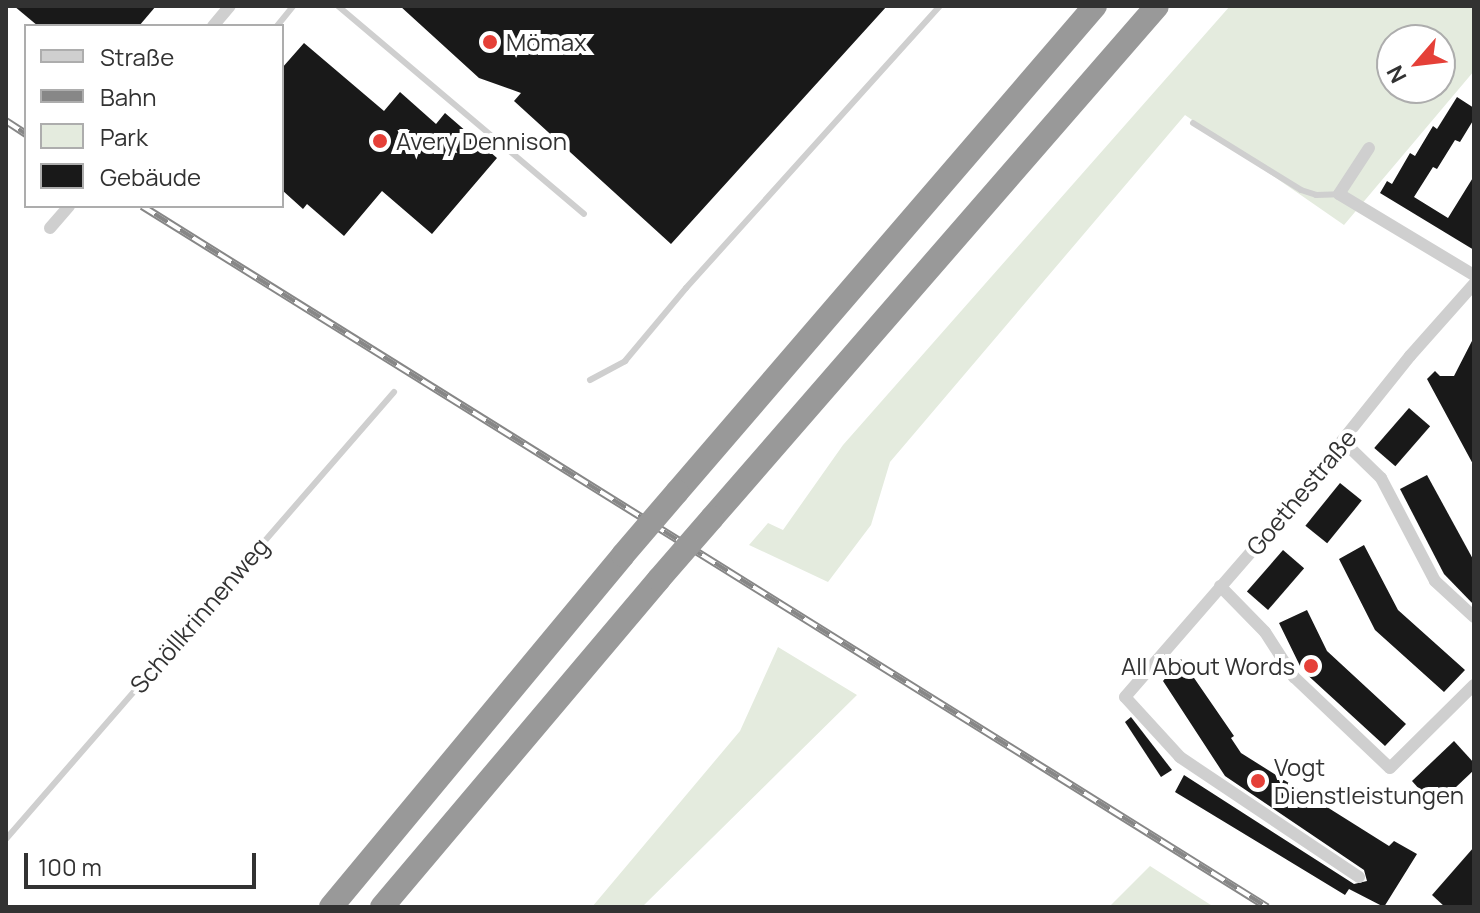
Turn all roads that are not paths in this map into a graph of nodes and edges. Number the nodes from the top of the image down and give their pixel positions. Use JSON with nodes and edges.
{"nodes":[{"id":1,"x":230,"y":6,"type":"edge"},
{"id":2,"x":293,"y":6,"type":"edge"},
{"id":3,"x":338,"y":6,"type":"edge"},
{"id":4,"x":940,"y":6,"type":"edge"},
{"id":5,"x":1095,"y":6,"type":"edge"},
{"id":6,"x":1157,"y":6,"type":"edge"},
{"id":7,"x":215,"y":24,"type":"edge"},
{"id":8,"x":279,"y":24,"type":"edge"},
{"id":9,"x":1193,"y":123,"type":"dead end"},
{"id":10,"x":1369,"y":148,"type":"dead end"},
{"id":11,"x":1339,"y":194,"type":"junction"},
{"id":12,"x":67,"y":208,"type":"edge"},
{"id":13,"x":584,"y":214,"type":"dead end"},
{"id":14,"x":50,"y":228,"type":"dead end"},
{"id":15,"x":1474,"y":275,"type":"edge"},
{"id":16,"x":1474,"y":284,"type":"edge"},
{"id":17,"x":590,"y":380,"type":"dead end"},
{"id":18,"x":394,"y":392,"type":"dead end"},
{"id":19,"x":1344,"y":442,"type":"junction"},
{"id":20,"x":1220,"y":586,"type":"junction"},
{"id":21,"x":1474,"y":617,"type":"edge"},
{"id":22,"x":1474,"y":685,"type":"edge"},
{"id":23,"x":6,"y":839,"type":"edge"},
{"id":24,"x":1359,"y":877,"type":"dead end"},
{"id":25,"x":331,"y":907,"type":"edge"},
{"id":26,"x":382,"y":907,"type":"edge"}],
"edges":[{"from":1,"to":7,"type":"street"},
{"from":2,"to":8,"type":"lane"},
{"from":3,"to":13,"type":"lane"},
{"from":4,"to":17,"type":"lane"},
{"from":5,"to":25,"type":"highway","bridge":true},
{"from":6,"to":26,"type":"highway","bridge":true},
{"from":9,"to":11,"type":"lane"},
{"from":10,"to":11,"type":"street"},
{"from":11,"to":15,"type":"street"},
{"from":12,"to":14,"type":"street"},
{"from":16,"to":19,"type":"street","name":"Goethestraße"},
{"from":18,"to":23,"type":"lane","name":"Schöllkrinnenweg"},
{"from":19,"to":20,"type":"street","name":"Goethestraße"},
{"from":19,"to":21,"type":"street"},
{"from":20,"to":22,"type":"street"},
{"from":20,"to":24,"type":"street","name":"Goethestraße"}]}
